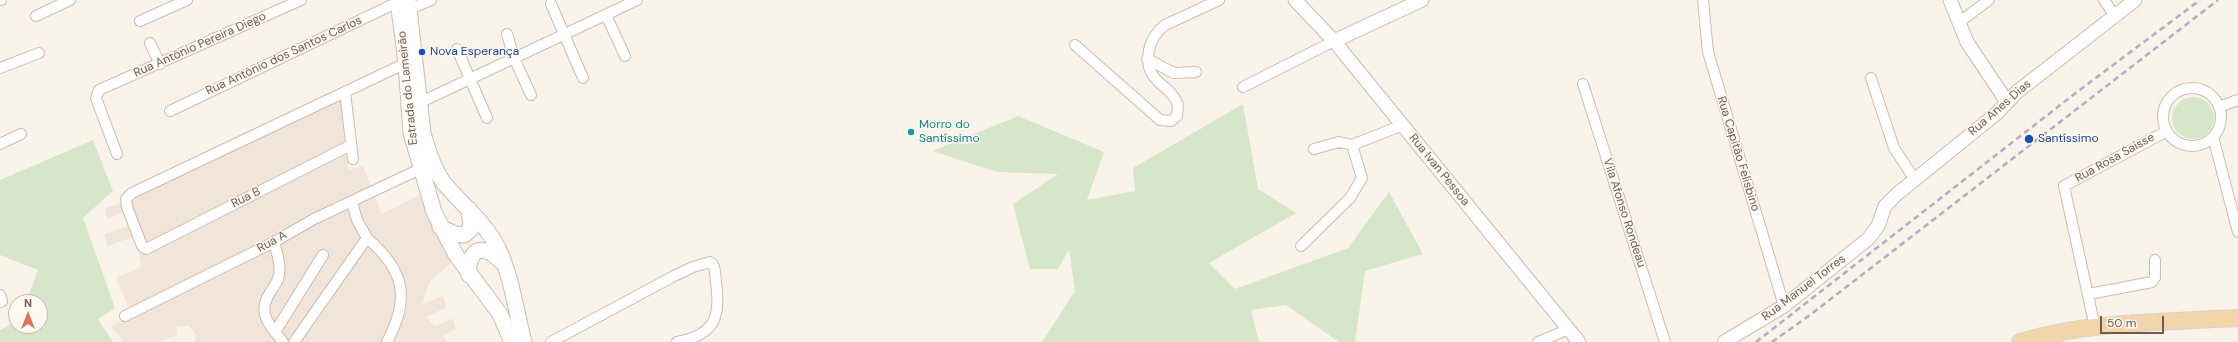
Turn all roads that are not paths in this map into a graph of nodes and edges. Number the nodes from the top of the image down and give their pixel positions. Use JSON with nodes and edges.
{"nodes":[{"id":1,"x":70,"y":0,"type":"edge"},
{"id":2,"x":187,"y":0,"type":"edge"},
{"id":3,"x":301,"y":0,"type":"edge"},
{"id":4,"x":431,"y":0,"type":"edge"},
{"id":5,"x":637,"y":0,"type":"edge"},
{"id":6,"x":1220,"y":0,"type":"edge"},
{"id":7,"x":1296,"y":0,"type":"edge"},
{"id":8,"x":1422,"y":0,"type":"edge"},
{"id":9,"x":1703,"y":0,"type":"edge"},
{"id":10,"x":1950,"y":0,"type":"edge"},
{"id":11,"x":1989,"y":0,"type":"edge"},
{"id":12,"x":2104,"y":0,"type":"edge"},
{"id":13,"x":2135,"y":0,"type":"edge"},
{"id":14,"x":404,"y":3,"type":"edge"},
{"id":15,"x":551,"y":4,"type":"dead end"},
{"id":16,"x":606,"y":15,"type":"junction"},
{"id":17,"x":36,"y":16,"type":"dead end"},
{"id":18,"x":2115,"y":16,"type":"junction"},
{"id":19,"x":140,"y":21,"type":"dead end"},
{"id":20,"x":1958,"y":23,"type":"junction"},
{"id":21,"x":507,"y":34,"type":"dead end"},
{"id":22,"x":565,"y":35,"type":"junction"},
{"id":23,"x":1334,"y":42,"type":"junction"},
{"id":24,"x":150,"y":43,"type":"dead end"},
{"id":25,"x":1075,"y":45,"type":"dead end"},
{"id":26,"x":456,"y":50,"type":"dead end"},
{"id":27,"x":39,"y":53,"type":"dead end"},
{"id":28,"x":625,"y":56,"type":"dead end"},
{"id":29,"x":514,"y":58,"type":"junction"},
{"id":30,"x":1147,"y":59,"type":"junction"},
{"id":31,"x":406,"y":63,"type":"junction"},
{"id":32,"x":160,"y":64,"type":"junction"},
{"id":33,"x":0,"y":68,"type":"edge"},
{"id":34,"x":1196,"y":72,"type":"dead end"},
{"id":35,"x":468,"y":78,"type":"junction"},
{"id":36,"x":583,"y":78,"type":"dead end"},
{"id":37,"x":1871,"y":78,"type":"dead end"},
{"id":38,"x":1583,"y":84,"type":"dead end"},
{"id":39,"x":1243,"y":87,"type":"dead end"},
{"id":40,"x":345,"y":92,"type":"junction"},
{"id":41,"x":531,"y":95,"type":"dead end"},
{"id":42,"x":2238,"y":100,"type":"edge"},
{"id":43,"x":2007,"y":102,"type":"junction"},
{"id":44,"x":419,"y":103,"type":"junction"},
{"id":45,"x":2219,"y":107,"type":"junction"},
{"id":46,"x":170,"y":110,"type":"dead end"},
{"id":47,"x":487,"y":118,"type":"dead end"},
{"id":48,"x":1403,"y":125,"type":"junction"},
{"id":49,"x":2167,"y":131,"type":"junction"},
{"id":50,"x":22,"y":134,"type":"dead end"},
{"id":51,"x":2213,"y":137,"type":"junction"},
{"id":52,"x":0,"y":144,"type":"edge"},
{"id":53,"x":351,"y":145,"type":"junction"},
{"id":54,"x":1352,"y":145,"type":"junction"},
{"id":55,"x":1314,"y":149,"type":"dead end"},
{"id":56,"x":118,"y":154,"type":"dead end"},
{"id":57,"x":353,"y":159,"type":"dead end"},
{"id":58,"x":420,"y":169,"type":"junction"},
{"id":59,"x":1915,"y":180,"type":"junction"},
{"id":60,"x":352,"y":202,"type":"junction"},
{"id":61,"x":469,"y":209,"type":"junction"},
{"id":62,"x":1878,"y":226,"type":"joint"},
{"id":63,"x":440,"y":227,"type":"junction"},
{"id":64,"x":2238,"y":232,"type":"edge"},
{"id":65,"x":367,"y":238,"type":"junction"},
{"id":66,"x":274,"y":242,"type":"junction"},
{"id":67,"x":1301,"y":246,"type":"dead end"},
{"id":68,"x":323,"y":255,"type":"dead end"},
{"id":69,"x":2155,"y":260,"type":"dead end"},
{"id":70,"x":503,"y":262,"type":"junction"},
{"id":71,"x":469,"y":275,"type":"junction"},
{"id":72,"x":2089,"y":294,"type":"junction"},
{"id":73,"x":0,"y":295,"type":"edge"},
{"id":74,"x":0,"y":302,"type":"edge"},
{"id":75,"x":1784,"y":306,"type":"junction"},
{"id":76,"x":125,"y":316,"type":"dead end"},
{"id":77,"x":2238,"y":318,"type":"edge"},
{"id":78,"x":2096,"y":327,"type":"junction"},
{"id":79,"x":1569,"y":328,"type":"junction"},
{"id":80,"x":2238,"y":329,"type":"edge"},
{"id":81,"x":275,"y":332,"type":"junction"},
{"id":82,"x":283,"y":342,"type":"edge"},
{"id":83,"x":294,"y":342,"type":"edge"},
{"id":84,"x":387,"y":342,"type":"edge"},
{"id":85,"x":512,"y":342,"type":"edge"},
{"id":86,"x":524,"y":342,"type":"edge"},
{"id":87,"x":551,"y":342,"type":"edge"},
{"id":88,"x":677,"y":342,"type":"edge"},
{"id":89,"x":1538,"y":342,"type":"edge"},
{"id":90,"x":1580,"y":342,"type":"edge"},
{"id":91,"x":1665,"y":342,"type":"edge"},
{"id":92,"x":1724,"y":342,"type":"edge"},
{"id":93,"x":2020,"y":342,"type":"edge"},
{"id":94,"x":2066,"y":342,"type":"edge"}],
"edges":[{"from":1,"to":17,"type":"street"},
{"from":2,"to":19,"type":"street"},
{"from":3,"to":32,"type":"street","name":"Rua Antônio Pereira Diego"},
{"from":4,"to":14,"type":"street","name":"Rua Antônio dos Santos Carlos"},
{"from":5,"to":16,"type":"street"},
{"from":6,"to":30,"type":"street"},
{"from":7,"to":23,"type":"street","name":"Rua Ivan Pessoa"},
{"from":8,"to":23,"type":"street"},
{"from":9,"to":75,"type":"street","name":"Rua Capitão Felisbino"},
{"from":10,"to":20,"type":"street"},
{"from":11,"to":20,"type":"street"},
{"from":12,"to":18,"type":"street"},
{"from":13,"to":18,"type":"street","name":"Rua Anes Dias"},
{"from":14,"to":31,"type":"main road","name":"Estrada do Lameirão"},
{"from":14,"to":44,"type":"main road","name":"Estrada do Lameirão"},
{"from":14,"to":46,"type":"street","name":"Rua Antônio dos Santos Carlos"},
{"from":15,"to":22,"type":"street"},
{"from":16,"to":22,"type":"street"},
{"from":16,"to":28,"type":"street"},
{"from":18,"to":43,"type":"street","name":"Rua Anes Dias"},
{"from":20,"to":43,"type":"street"},
{"from":21,"to":29,"type":"street"},
{"from":22,"to":29,"type":"street"},
{"from":22,"to":36,"type":"street"},
{"from":23,"to":39,"type":"street"},
{"from":23,"to":48,"type":"street","name":"Rua Ivan Pessoa"},
{"from":24,"to":32,"type":"street"},
{"from":25,"to":30,"type":"street"},
{"from":26,"to":35,"type":"street"},
{"from":27,"to":33,"type":"street"},
{"from":29,"to":35,"type":"street"},
{"from":29,"to":41,"type":"street"},
{"from":30,"to":34,"type":"street"},
{"from":31,"to":40,"type":"street"},
{"from":31,"to":58,"type":"main road","name":"Estrada do Lameirão"},
{"from":32,"to":56,"type":"street","name":"Rua Antônio Pereira Diego"},
{"from":35,"to":44,"type":"street"},
{"from":35,"to":47,"type":"street"},
{"from":37,"to":59,"type":"street"},
{"from":38,"to":91,"type":"street","name":"Vila Afonso Rondeau"},
{"from":40,"to":53,"type":"street"},
{"from":40,"to":53,"type":"street","name":"Rua B"},
{"from":42,"to":45,"type":"street"},
{"from":43,"to":59,"type":"street","name":"Rua Anes Dias"},
{"from":44,"to":61,"type":"main road","name":"Estrada do Lameirão"},
{"from":45,"to":49,"type":"street"},
{"from":45,"to":51,"type":"street"},
{"from":48,"to":54,"type":"street"},
{"from":48,"to":79,"type":"street","name":"Rua Ivan Pessoa"},
{"from":49,"to":51,"type":"street"},
{"from":49,"to":72,"type":"street","name":"Rua Rosa Saisse"},
{"from":50,"to":52,"type":"street"},
{"from":51,"to":64,"type":"street"},
{"from":53,"to":57,"type":"street"},
{"from":54,"to":55,"type":"street"},
{"from":54,"to":67,"type":"street"},
{"from":58,"to":60,"type":"street","name":"Rua A"},
{"from":58,"to":63,"type":"main road","name":"Estrada do Lameirão"},
{"from":59,"to":62,"type":"street","name":"Rua Anes Dias"},
{"from":60,"to":65,"type":"street"},
{"from":60,"to":66,"type":"street","name":"Rua A"},
{"from":61,"to":63,"type":"main road"},
{"from":61,"to":70,"type":"main road","name":"Estrada do Lameirão"},
{"from":62,"to":75,"type":"street","name":"Rua Manuel Torres"},
{"from":63,"to":71,"type":"main road","name":"Estrada do Lameirão"},
{"from":65,"to":83,"type":"street"},
{"from":65,"to":84,"type":"street"},
{"from":66,"to":76,"type":"street","name":"Rua A"},
{"from":66,"to":81,"type":"street"},
{"from":68,"to":81,"type":"street"},
{"from":69,"to":72,"type":"street"},
{"from":70,"to":71,"type":"main road"},
{"from":70,"to":86,"type":"main road","name":"Estrada do Lameirão"},
{"from":71,"to":85,"type":"main road","name":"Estrada do Lameirão"},
{"from":72,"to":78,"type":"street"},
{"from":73,"to":74,"type":"street"},
{"from":75,"to":92,"type":"street","name":"Rua Manuel Torres"},
{"from":77,"to":78,"type":"main road"},
{"from":78,"to":93,"type":"main road"},
{"from":79,"to":89,"type":"street"},
{"from":79,"to":90,"type":"street","name":"Rua Ivan Pessoa"},
{"from":80,"to":94,"type":"main road"},
{"from":81,"to":82,"type":"street"},
{"from":87,"to":88,"type":"street"}]}
